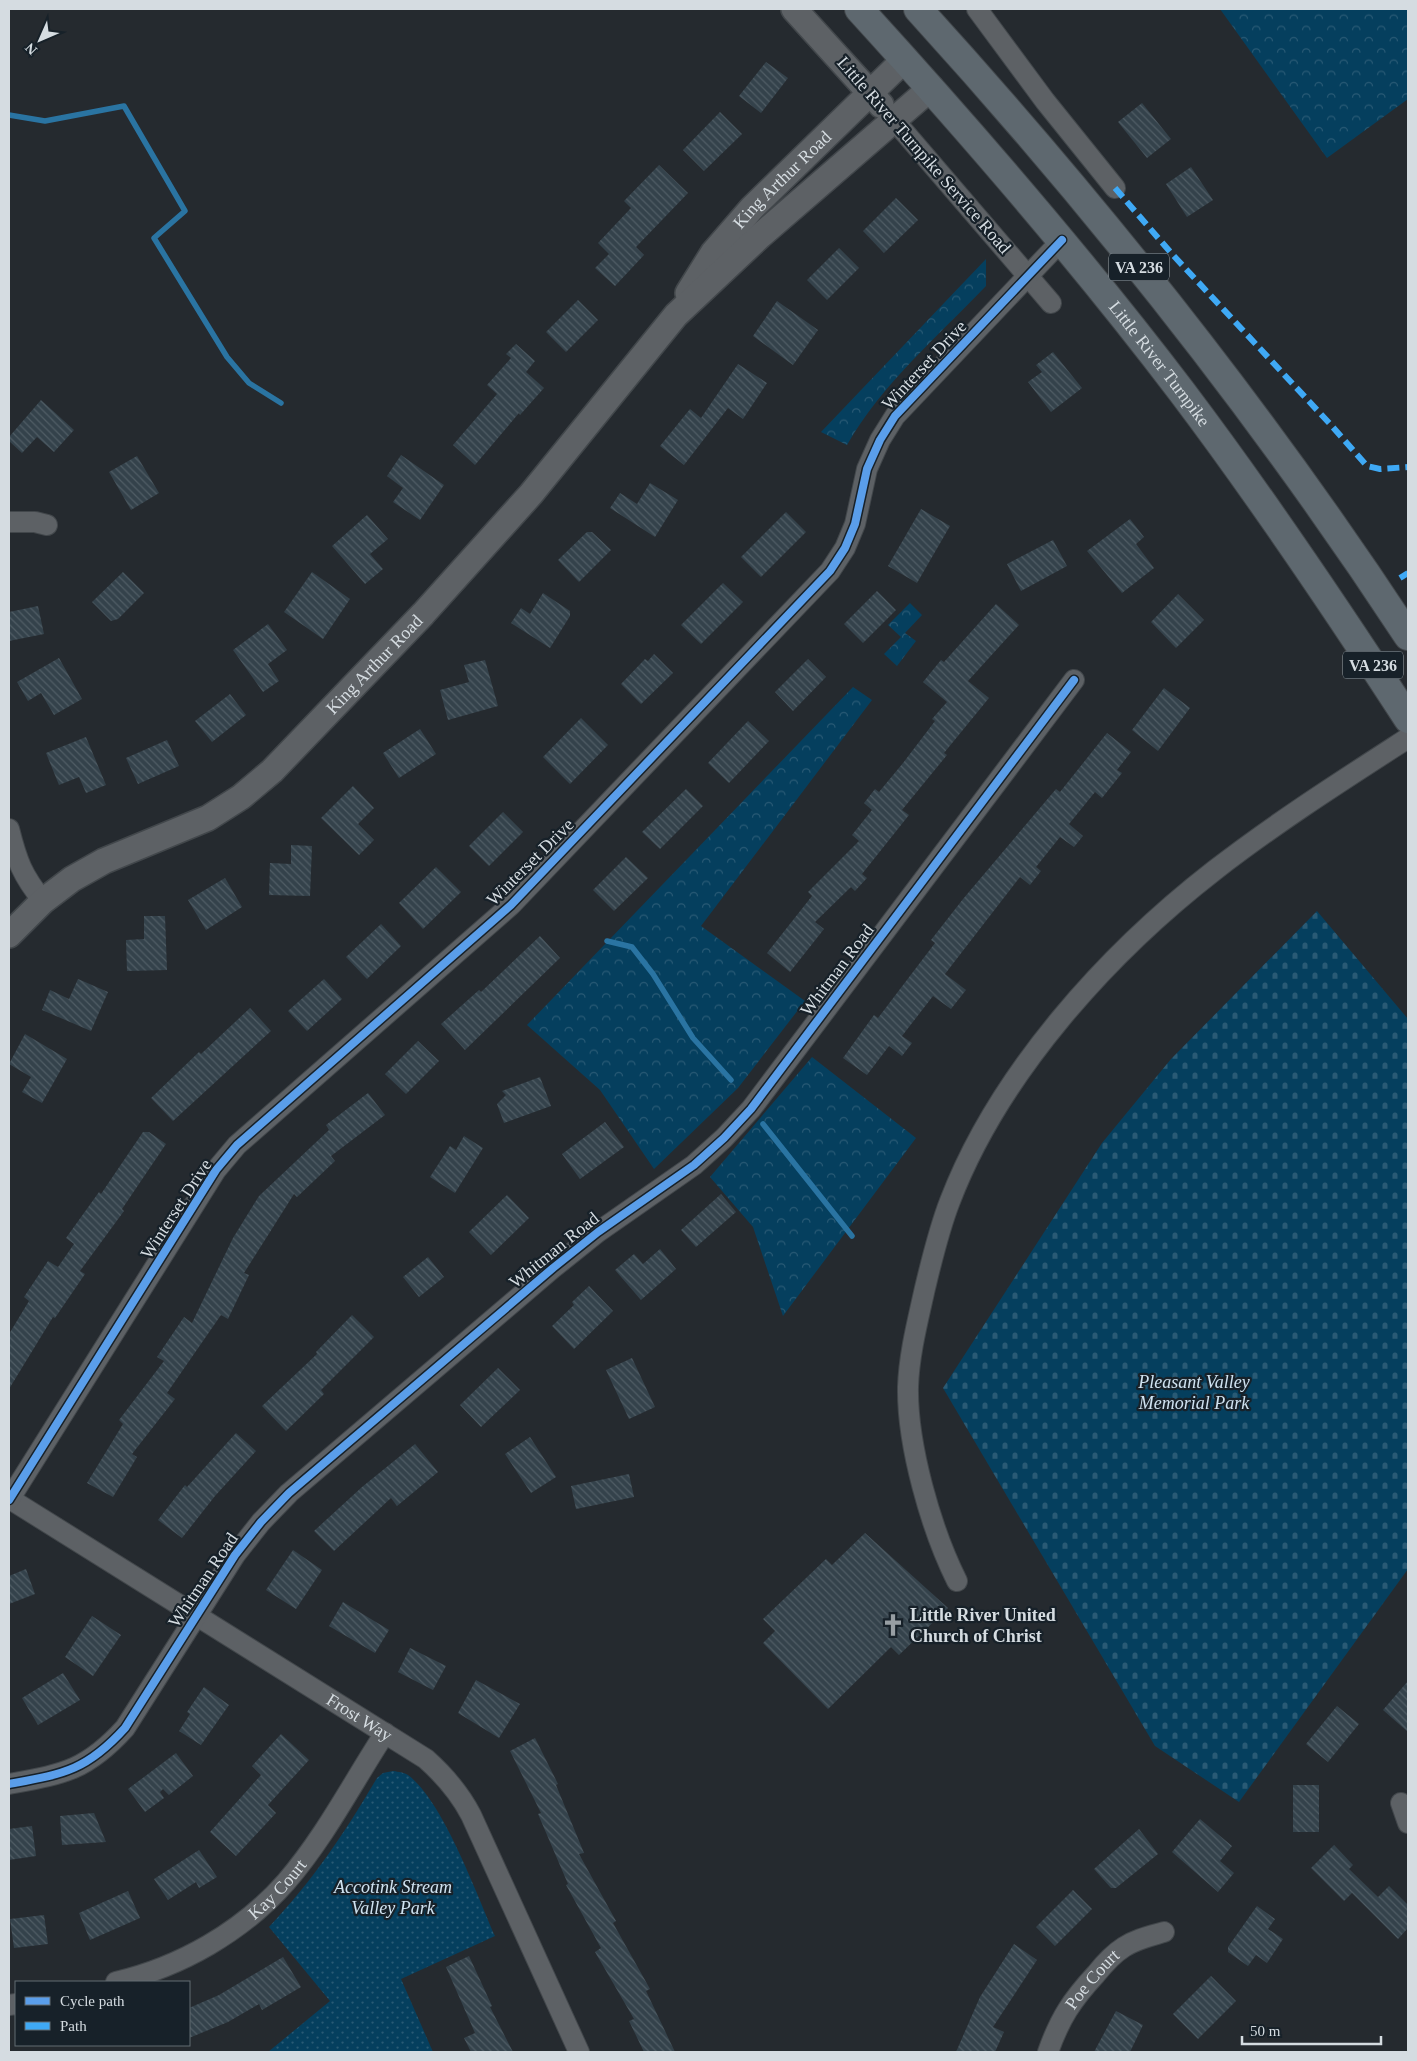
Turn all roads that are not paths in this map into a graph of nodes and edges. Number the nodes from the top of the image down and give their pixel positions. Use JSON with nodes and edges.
{"nodes":[{"id":1,"x":794,"y":9,"type":"edge"},
{"id":2,"x":860,"y":9,"type":"edge"},
{"id":3,"x":918,"y":9,"type":"edge"},
{"id":4,"x":977,"y":9,"type":"edge"},
{"id":5,"x":905,"y":59,"type":"junction"},
{"id":6,"x":931,"y":88,"type":"junction"},
{"id":7,"x":870,"y":93,"type":"junction"},
{"id":8,"x":894,"y":120,"type":"junction"},
{"id":9,"x":1115,"y":188,"type":"dead end"},
{"id":10,"x":1062,"y":240,"type":"junction"},
{"id":11,"x":1028,"y":276,"type":"junction"},
{"id":12,"x":1051,"y":303,"type":"dead end"},
{"id":13,"x":676,"y":315,"type":"junction"},
{"id":14,"x":9,"y":522,"type":"edge"},
{"id":15,"x":47,"y":526,"type":"dead end"},
{"id":16,"x":1408,"y":636,"type":"edge"},
{"id":17,"x":1074,"y":680,"type":"dead end"},
{"id":18,"x":1408,"y":719,"type":"edge"},
{"id":19,"x":1408,"y":738,"type":"edge"},
{"id":20,"x":9,"y":830,"type":"edge"},
{"id":21,"x":42,"y":901,"type":"junction"},
{"id":22,"x":9,"y":935,"type":"edge"},
{"id":23,"x":10,"y":1500,"type":"edge"},
{"id":24,"x":957,"y":1581,"type":"dead end"},
{"id":25,"x":196,"y":1616,"type":"junction"},
{"id":26,"x":384,"y":1733,"type":"junction"},
{"id":27,"x":9,"y":1784,"type":"edge"},
{"id":28,"x":1401,"y":1803,"type":"dead end"},
{"id":29,"x":1408,"y":1823,"type":"edge"},
{"id":30,"x":1164,"y":1932,"type":"dead end"},
{"id":31,"x":119,"y":1981,"type":"edge"},
{"id":32,"x":579,"y":2052,"type":"edge"},
{"id":33,"x":1048,"y":2052,"type":"edge"}],
"edges":[{"from":1,"to":7,"type":"street","name":"Little River Turnpike Service Road"},
{"from":2,"to":5,"type":"main road","name":"Little River Turnpike","number":"VA 236"},
{"from":3,"to":16,"type":"main road","number":"VA 236"},
{"from":4,"to":9,"type":"street"},
{"from":5,"to":6,"type":"main road","name":"Little River Turnpike","number":"VA 236"},
{"from":5,"to":7,"type":"street","name":"King Arthur Road"},
{"from":6,"to":8,"type":"street","name":"King Arthur Road"},
{"from":6,"to":10,"type":"main road","name":"Little River Turnpike","number":"VA 236"},
{"from":7,"to":8,"type":"street","name":"Little River Turnpike Service Road"},
{"from":7,"to":13,"type":"street","name":"King Arthur Road"},
{"from":8,"to":11,"type":"street","name":"Little River Turnpike Service Road"},
{"from":8,"to":13,"type":"street","name":"King Arthur Road"},
{"from":10,"to":11,"type":"street","name":"Winterset Drive"},
{"from":10,"to":18,"type":"main road","name":"Little River Turnpike","number":"VA 236"},
{"from":11,"to":12,"type":"street","name":"Little River Turnpike Service Road"},
{"from":11,"to":23,"type":"street","name":"Winterset Drive"},
{"from":13,"to":21,"type":"street","name":"King Arthur Road"},
{"from":14,"to":15,"type":"street"},
{"from":17,"to":25,"type":"street","name":"Whitman Road"},
{"from":19,"to":24,"type":"street"},
{"from":20,"to":21,"type":"street"},
{"from":21,"to":22,"type":"street","name":"King Arthur Road"},
{"from":23,"to":25,"type":"street","name":"Frost Way"},
{"from":25,"to":26,"type":"street","name":"Frost Way"},
{"from":25,"to":27,"type":"street","name":"Whitman Road"},
{"from":26,"to":31,"type":"street","name":"Kay Court"},
{"from":26,"to":32,"type":"street","name":"Frost Way"},
{"from":28,"to":29,"type":"street"},
{"from":30,"to":33,"type":"street","name":"Poe Court"}]}
